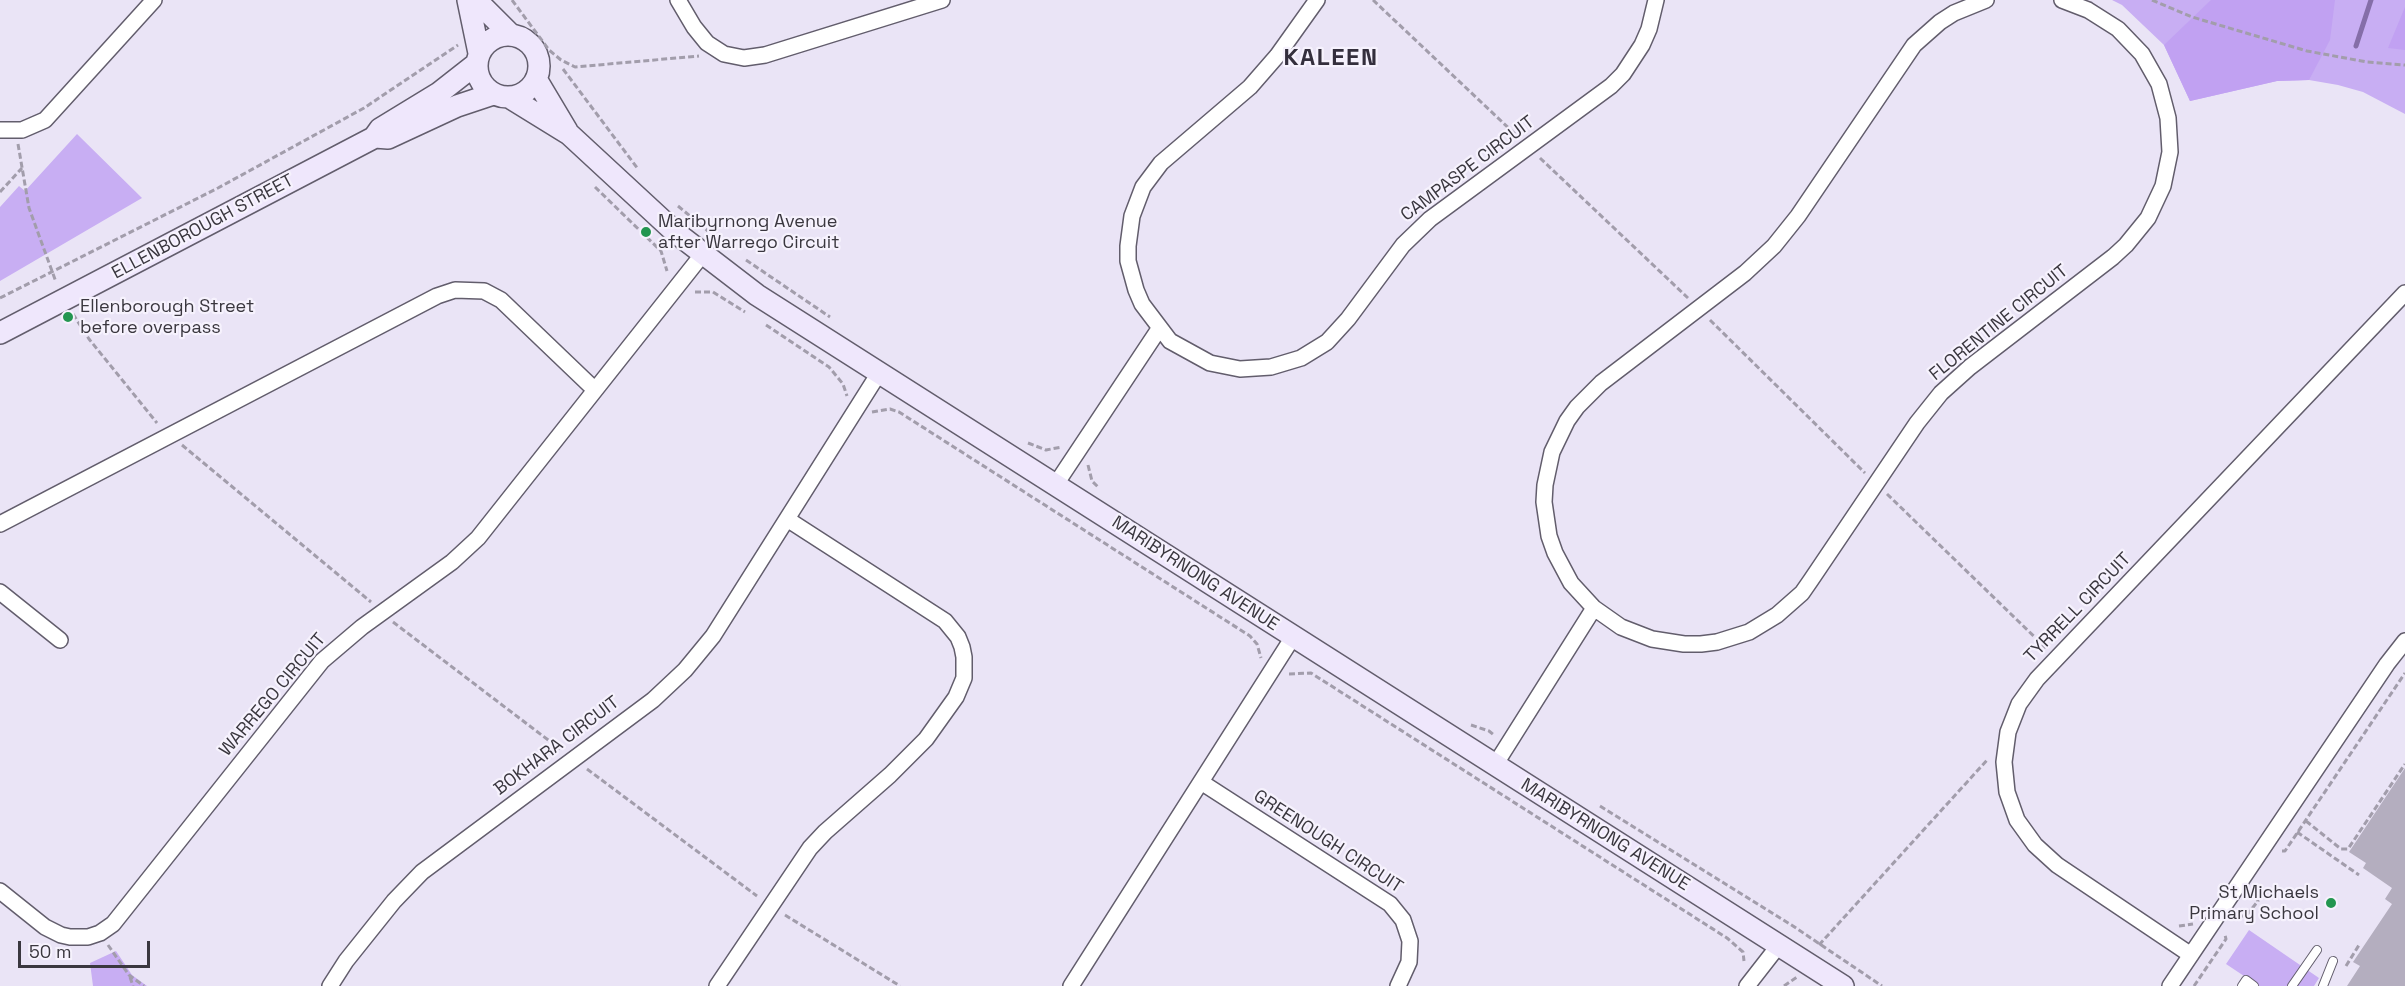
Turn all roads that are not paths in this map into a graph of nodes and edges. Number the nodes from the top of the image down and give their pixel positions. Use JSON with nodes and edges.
{"nodes":[{"id":1,"x":154,"y":0,"type":"edge"},
{"id":2,"x":468,"y":0,"type":"edge"},
{"id":3,"x":476,"y":0,"type":"edge"},
{"id":4,"x":678,"y":0,"type":"edge"},
{"id":5,"x":942,"y":0,"type":"edge"},
{"id":6,"x":1317,"y":0,"type":"edge"},
{"id":7,"x":1656,"y":0,"type":"edge"},
{"id":8,"x":1986,"y":0,"type":"edge"},
{"id":9,"x":2062,"y":0,"type":"edge"},
{"id":10,"x":511,"y":35,"type":"junction"},
{"id":11,"x":473,"y":52,"type":"junction"},
{"id":12,"x":536,"y":79,"type":"junction"},
{"id":13,"x":501,"y":95,"type":"junction"},
{"id":14,"x":0,"y":130,"type":"edge"},
{"id":15,"x":569,"y":134,"type":"junction"},
{"id":16,"x":375,"y":137,"type":"junction"},
{"id":17,"x":702,"y":255,"type":"junction"},
{"id":18,"x":2405,"y":293,"type":"edge"},
{"id":19,"x":1159,"y":329,"type":"junction"},
{"id":20,"x":0,"y":333,"type":"edge"},
{"id":21,"x":879,"y":373,"type":"junction"},
{"id":22,"x":595,"y":390,"type":"junction"},
{"id":23,"x":1056,"y":484,"type":"junction"},
{"id":24,"x":787,"y":519,"type":"junction"},
{"id":25,"x":0,"y":524,"type":"edge"},
{"id":26,"x":0,"y":592,"type":"edge"},
{"id":27,"x":1594,"y":608,"type":"junction"},
{"id":28,"x":1293,"y":637,"type":"junction"},
{"id":29,"x":60,"y":640,"type":"dead end"},
{"id":30,"x":2405,"y":641,"type":"edge"},
{"id":31,"x":1495,"y":765,"type":"junction"},
{"id":32,"x":1201,"y":782,"type":"junction"},
{"id":33,"x":0,"y":891,"type":"edge"},
{"id":34,"x":1779,"y":945,"type":"junction"},
{"id":35,"x":2317,"y":950,"type":"dead end"},
{"id":36,"x":2191,"y":955,"type":"junction"},
{"id":37,"x":2333,"y":961,"type":"dead end"},
{"id":38,"x":330,"y":986,"type":"edge"},
{"id":39,"x":717,"y":986,"type":"edge"},
{"id":40,"x":1071,"y":986,"type":"edge"},
{"id":41,"x":1398,"y":986,"type":"edge"},
{"id":42,"x":1747,"y":986,"type":"edge"},
{"id":43,"x":1843,"y":986,"type":"edge"},
{"id":44,"x":2170,"y":986,"type":"edge"},
{"id":45,"x":2242,"y":986,"type":"edge"},
{"id":46,"x":2254,"y":986,"type":"edge"},
{"id":47,"x":2292,"y":986,"type":"edge"},
{"id":48,"x":2323,"y":986,"type":"edge"}],
"edges":[{"from":1,"to":14,"type":"street"},
{"from":2,"to":11,"type":"street"},
{"from":3,"to":10,"type":"street"},
{"from":4,"to":5,"type":"street"},
{"from":6,"to":19,"type":"street","name":"CAMPASPE CIRCUIT"},
{"from":7,"to":19,"type":"street","name":"CAMPASPE CIRCUIT"},
{"from":8,"to":27,"type":"street","name":"FLORENTINE CIRCUIT"},
{"from":9,"to":27,"type":"street","name":"FLORENTINE CIRCUIT"},
{"from":10,"to":11,"type":"street"},
{"from":10,"to":12,"type":"street"},
{"from":11,"to":13,"type":"street"},
{"from":11,"to":16,"type":"street","name":"ELLENBOROUGH STREET"},
{"from":12,"to":13,"type":"street"},
{"from":12,"to":15,"type":"street","name":"MARIBYRNONG AVENUE"},
{"from":13,"to":15,"type":"street","name":"MARIBYRNONG AVENUE"},
{"from":13,"to":16,"type":"street","name":"ELLENBOROUGH STREET"},
{"from":15,"to":17,"type":"street","name":"MARIBYRNONG AVENUE"},
{"from":16,"to":20,"type":"street","name":"ELLENBOROUGH STREET"},
{"from":17,"to":21,"type":"street","name":"MARIBYRNONG AVENUE"},
{"from":17,"to":22,"type":"street","name":"WARREGO CIRCUIT"},
{"from":18,"to":36,"type":"street","name":"TYRRELL CIRCUIT"},
{"from":19,"to":23,"type":"street"},
{"from":21,"to":23,"type":"street","name":"MARIBYRNONG AVENUE"},
{"from":21,"to":24,"type":"street","name":"BOKHARA CIRCUIT"},
{"from":22,"to":25,"type":"street"},
{"from":22,"to":33,"type":"street","name":"WARREGO CIRCUIT"},
{"from":23,"to":28,"type":"street","name":"MARIBYRNONG AVENUE"},
{"from":24,"to":38,"type":"street","name":"BOKHARA CIRCUIT"},
{"from":24,"to":39,"type":"street"},
{"from":26,"to":29,"type":"street"},
{"from":27,"to":31,"type":"street"},
{"from":28,"to":31,"type":"street","name":"MARIBYRNONG AVENUE"},
{"from":28,"to":32,"type":"street"},
{"from":30,"to":36,"type":"street"},
{"from":31,"to":34,"type":"street","name":"MARIBYRNONG AVENUE"},
{"from":32,"to":40,"type":"street"},
{"from":32,"to":41,"type":"street","name":"GREENOUGH CIRCUIT"},
{"from":34,"to":42,"type":"street"},
{"from":34,"to":43,"type":"street","name":"MARIBYRNONG AVENUE"},
{"from":35,"to":47,"type":"lane"},
{"from":36,"to":44,"type":"street"},
{"from":37,"to":48,"type":"lane"},
{"from":45,"to":46,"type":"lane"}]}
